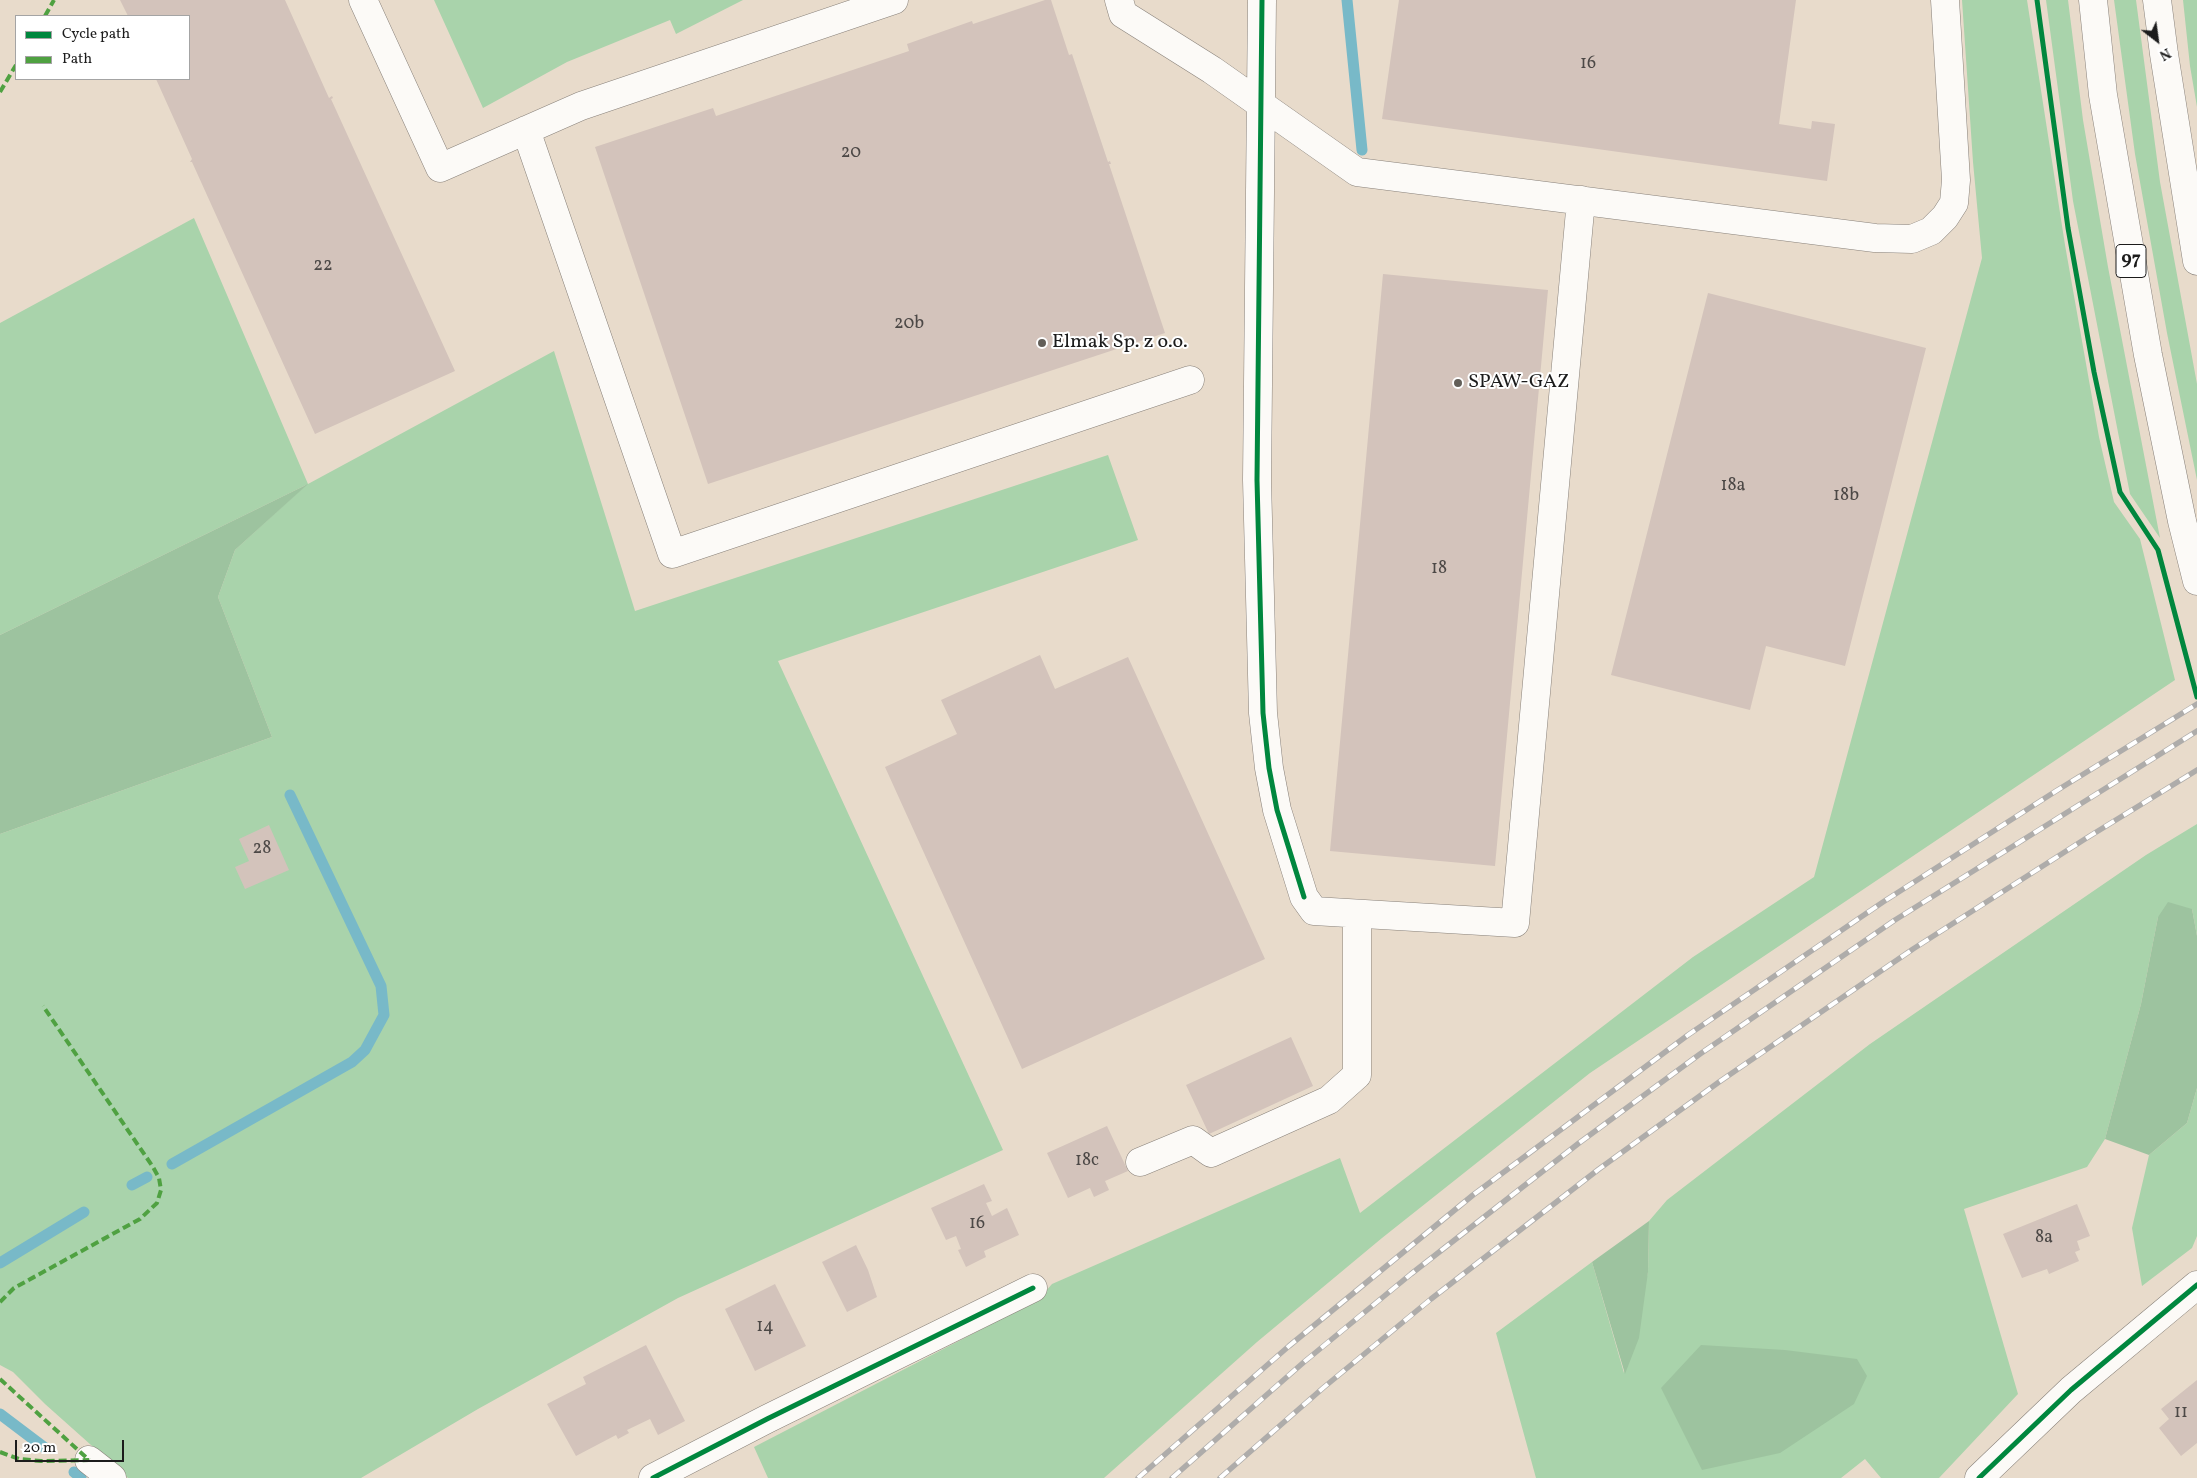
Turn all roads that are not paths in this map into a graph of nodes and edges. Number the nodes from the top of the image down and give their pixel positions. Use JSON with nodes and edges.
{"nodes":[{"id":1,"x":362,"y":0,"type":"edge"},
{"id":2,"x":894,"y":0,"type":"edge"},
{"id":3,"x":1119,"y":0,"type":"edge"},
{"id":4,"x":1262,"y":0,"type":"edge"},
{"id":5,"x":1945,"y":0,"type":"edge"},
{"id":6,"x":2092,"y":0,"type":"edge"},
{"id":7,"x":2157,"y":0,"type":"edge"},
{"id":8,"x":1260,"y":104,"type":"junction"},
{"id":9,"x":526,"y":130,"type":"junction"},
{"id":10,"x":1581,"y":200,"type":"junction"},
{"id":11,"x":2197,"y":261,"type":"edge"},
{"id":12,"x":1190,"y":380,"type":"dead end"},
{"id":13,"x":2197,"y":581,"type":"edge"},
{"id":14,"x":1357,"y":914,"type":"junction"},
{"id":15,"x":1140,"y":1162,"type":"dead end"},
{"id":16,"x":2197,"y":1285,"type":"edge"},
{"id":17,"x":1033,"y":1288,"type":"dead end"},
{"id":18,"x":89,"y":1460,"type":"dead end"},
{"id":19,"x":112,"y":1478,"type":"edge"},
{"id":20,"x":653,"y":1478,"type":"edge"},
{"id":21,"x":1979,"y":1478,"type":"edge"}],
"edges":[{"from":1,"to":9,"type":"street"},
{"from":2,"to":9,"type":"street"},
{"from":3,"to":8,"type":"street"},
{"from":4,"to":8,"type":"street"},
{"from":5,"to":10,"type":"street"},
{"from":6,"to":13,"type":"street","number":"97"},
{"from":7,"to":11,"type":"street"},
{"from":8,"to":10,"type":"street"},
{"from":8,"to":14,"type":"street"},
{"from":9,"to":12,"type":"street"},
{"from":10,"to":14,"type":"street"},
{"from":14,"to":15,"type":"street"},
{"from":16,"to":21,"type":"street"},
{"from":17,"to":20,"type":"street"},
{"from":18,"to":19,"type":"street"}]}
